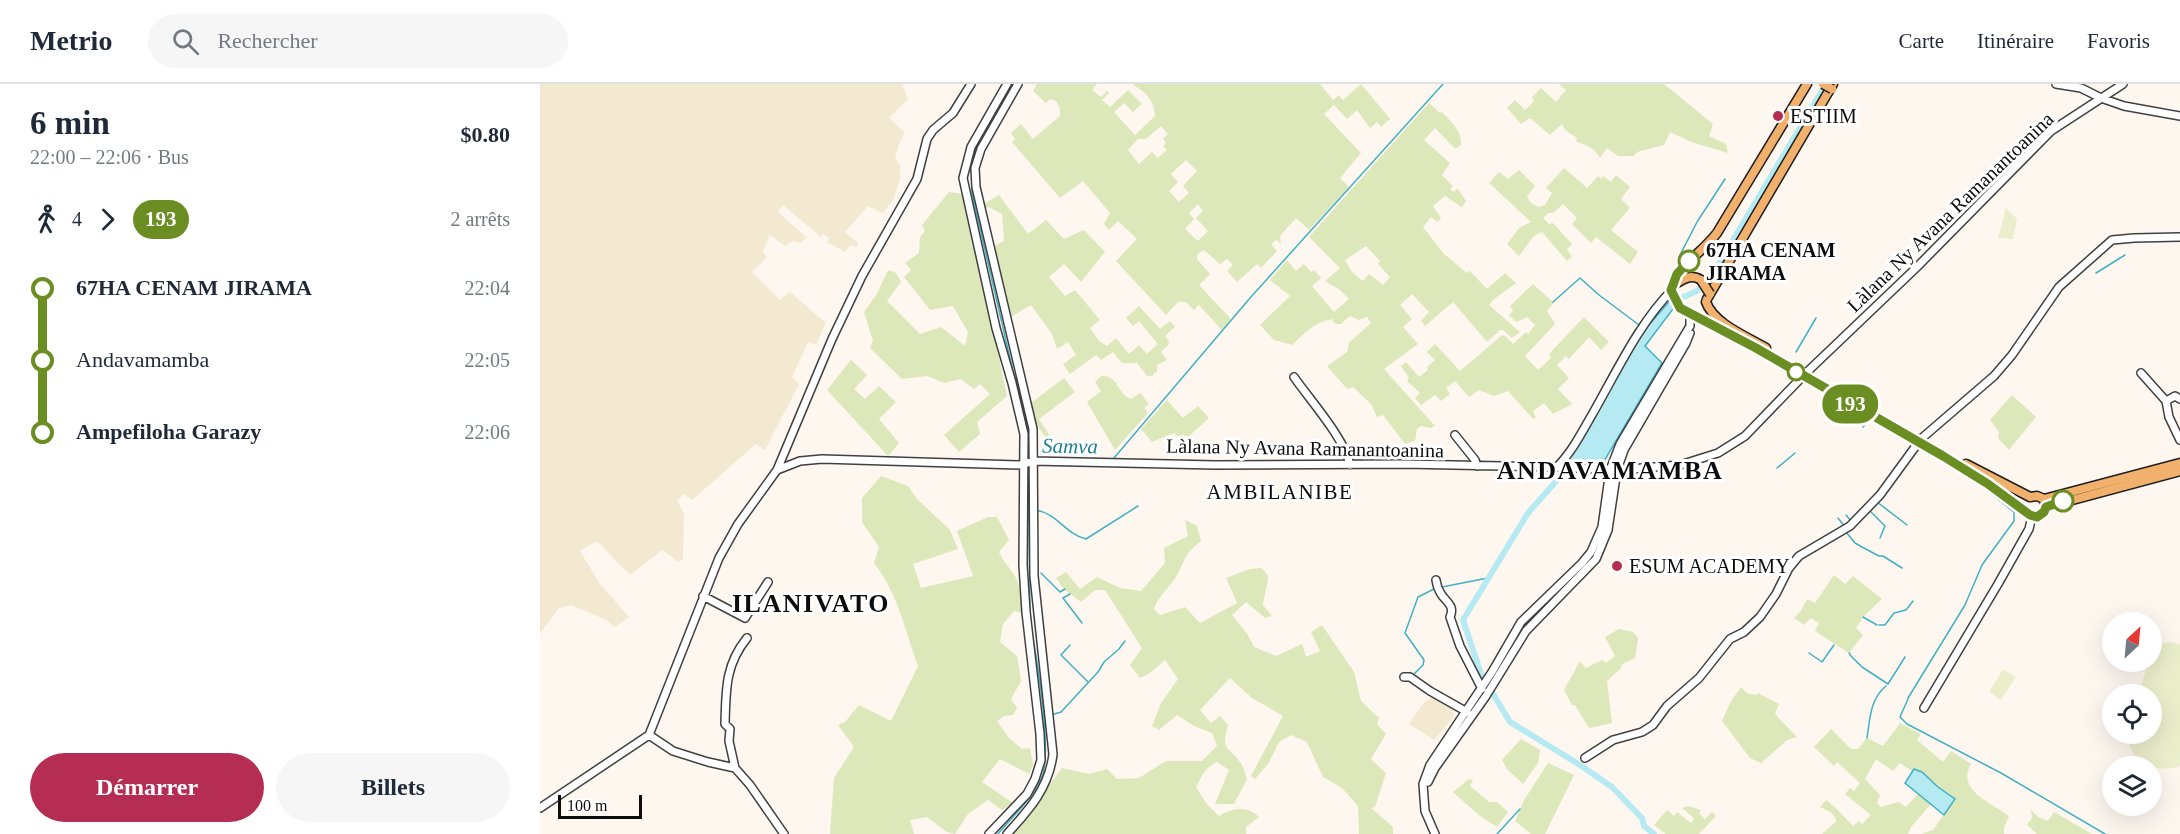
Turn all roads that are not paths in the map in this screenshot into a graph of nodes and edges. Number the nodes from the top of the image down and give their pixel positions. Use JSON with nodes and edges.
{"nodes":[{"id":1,"x":971,"y":84,"type":"edge"},
{"id":2,"x":1007,"y":84,"type":"edge"},
{"id":3,"x":1018,"y":84,"type":"edge"},
{"id":4,"x":1807,"y":84,"type":"edge"},
{"id":5,"x":2056,"y":84,"type":"edge"},
{"id":6,"x":2123,"y":84,"type":"edge"},
{"id":7,"x":1829,"y":88,"type":"edge"},
{"id":8,"x":2090,"y":88,"type":"edge"},
{"id":9,"x":2101,"y":98,"type":"junction"},
{"id":10,"x":2180,"y":116,"type":"edge"},
{"id":11,"x":2180,"y":237,"type":"edge"},
{"id":12,"x":1672,"y":288,"type":"junction"},
{"id":13,"x":1708,"y":298,"type":"junction"},
{"id":14,"x":1679,"y":306,"type":"junction"},
{"id":15,"x":1695,"y":316,"type":"junction"},
{"id":16,"x":1805,"y":374,"type":"junction"},
{"id":17,"x":2141,"y":374,"type":"dead end"},
{"id":18,"x":1294,"y":377,"type":"dead end"},
{"id":19,"x":2180,"y":399,"type":"edge"},
{"id":20,"x":2166,"y":401,"type":"junction"},
{"id":21,"x":1455,"y":435,"type":"dead end"},
{"id":22,"x":1920,"y":440,"type":"junction"},
{"id":23,"x":2180,"y":440,"type":"edge"},
{"id":24,"x":1034,"y":461,"type":"junction"},
{"id":25,"x":2180,"y":463,"type":"edge"},
{"id":26,"x":1022,"y":465,"type":"junction"},
{"id":27,"x":1350,"y":465,"type":"junction"},
{"id":28,"x":1477,"y":466,"type":"junction"},
{"id":29,"x":1561,"y":467,"type":"junction"},
{"id":30,"x":777,"y":470,"type":"junction"},
{"id":31,"x":1614,"y":470,"type":"junction"},
{"id":32,"x":2180,"y":471,"type":"edge"},
{"id":33,"x":2030,"y":497,"type":"junction"},
{"id":34,"x":2045,"y":503,"type":"junction"},
{"id":35,"x":2029,"y":513,"type":"junction"},
{"id":36,"x":768,"y":582,"type":"dead end"},
{"id":37,"x":1437,"y":585,"type":"dead end"},
{"id":38,"x":703,"y":596,"type":"junction"},
{"id":39,"x":747,"y":638,"type":"dead end"},
{"id":40,"x":1404,"y":677,"type":"dead end"},
{"id":41,"x":1482,"y":688,"type":"junction"},
{"id":42,"x":1924,"y":708,"type":"dead end"},
{"id":43,"x":1467,"y":712,"type":"junction"},
{"id":44,"x":649,"y":735,"type":"junction"},
{"id":45,"x":1585,"y":758,"type":"dead end"},
{"id":46,"x":735,"y":768,"type":"junction"},
{"id":47,"x":540,"y":808,"type":"edge"},
{"id":48,"x":784,"y":834,"type":"edge"},
{"id":49,"x":989,"y":834,"type":"edge"},
{"id":50,"x":1007,"y":834,"type":"edge"},
{"id":51,"x":1435,"y":834,"type":"edge"},
{"id":52,"x":1440,"y":834,"type":"edge"}],
"edges":[{"from":1,"to":30,"type":"street"},
{"from":2,"to":26,"type":"street"},
{"from":3,"to":24,"type":"street"},
{"from":4,"to":12,"type":"main road"},
{"from":5,"to":8,"type":"street"},
{"from":6,"to":9,"type":"street","name":"Làlana Ny Avana Ramanantoanina"},
{"from":7,"to":13,"type":"main road"},
{"from":8,"to":9,"type":"street"},
{"from":9,"to":10,"type":"street"},
{"from":9,"to":16,"type":"street","name":"Làlana Ny Avana Ramanantoanina"},
{"from":11,"to":22,"type":"street"},
{"from":12,"to":13,"type":"main road","bridge":true},
{"from":12,"to":14,"type":"main road","bridge":true},
{"from":12,"to":29,"type":"street"},
{"from":13,"to":15,"type":"main road"},
{"from":13,"to":16,"type":"main road"},
{"from":14,"to":15,"type":"main road"},
{"from":14,"to":31,"type":"street"},
{"from":15,"to":16,"type":"main road"},
{"from":15,"to":31,"type":"street"},
{"from":16,"to":22,"type":"main road"},
{"from":16,"to":31,"type":"street","name":"Làlana Ny Avana Ramanantoanina"},
{"from":17,"to":20,"type":"street"},
{"from":18,"to":27,"type":"street"},
{"from":19,"to":20,"type":"street"},
{"from":20,"to":23,"type":"street"},
{"from":21,"to":28,"type":"street"},
{"from":22,"to":33,"type":"main road"},
{"from":22,"to":35,"type":"main road"},
{"from":22,"to":45,"type":"street"},
{"from":24,"to":26,"type":"street","name":"Làlana Ny Avana Ramanantoanina"},
{"from":24,"to":27,"type":"street","name":"Làlana Ny Avana Ramanantoanina"},
{"from":24,"to":50,"type":"street"},
{"from":25,"to":34,"type":"main road"},
{"from":26,"to":30,"type":"street","name":"Làlana Ny Avana Ramanantoanina"},
{"from":26,"to":49,"type":"street"},
{"from":27,"to":28,"type":"street","name":"Làlana Ny Avana Ramanantoanina"},
{"from":28,"to":29,"type":"street","name":"Làlana Ny Avana Ramanantoanina"},
{"from":29,"to":31,"type":"street","name":"Làlana Ny Avana Ramanantoanina"},
{"from":30,"to":38,"type":"street"},
{"from":31,"to":41,"type":"street"},
{"from":31,"to":52,"type":"street"},
{"from":32,"to":34,"type":"main road"},
{"from":33,"to":34,"type":"main road"},
{"from":33,"to":35,"type":"main road"},
{"from":34,"to":35,"type":"main road"},
{"from":35,"to":42,"type":"street"},
{"from":36,"to":38,"type":"street"},
{"from":37,"to":41,"type":"street"},
{"from":38,"to":44,"type":"street"},
{"from":39,"to":46,"type":"street"},
{"from":40,"to":43,"type":"street"},
{"from":41,"to":43,"type":"street"},
{"from":43,"to":51,"type":"street"},
{"from":44,"to":46,"type":"street"},
{"from":44,"to":47,"type":"street"},
{"from":46,"to":48,"type":"street"}]}
